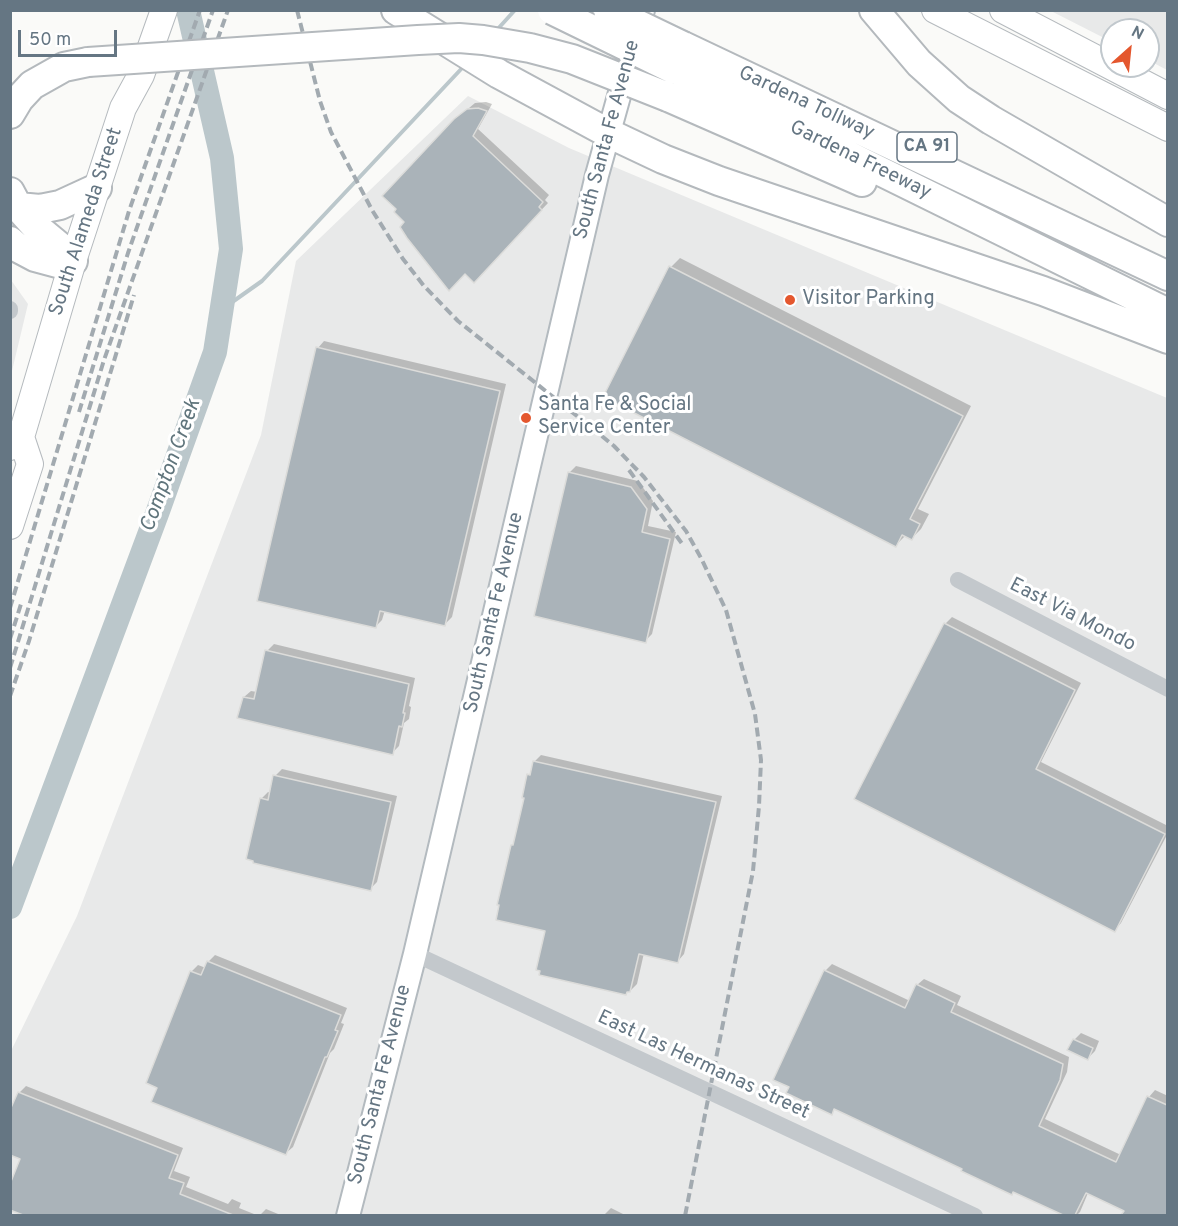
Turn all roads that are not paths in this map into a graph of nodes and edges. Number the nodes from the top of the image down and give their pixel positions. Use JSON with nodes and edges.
{"nodes":[{"id":1,"x":164,"y":10,"type":"edge"},
{"id":2,"x":396,"y":10,"type":"edge"},
{"id":3,"x":552,"y":10,"type":"edge"},
{"id":4,"x":608,"y":10,"type":"edge"},
{"id":5,"x":641,"y":10,"type":"edge"},
{"id":6,"x":874,"y":10,"type":"edge"},
{"id":7,"x":935,"y":10,"type":"edge"},
{"id":8,"x":1003,"y":10,"type":"edge"},
{"id":9,"x":678,"y":62,"type":"junction"},
{"id":10,"x":1167,"y":96,"type":"edge"},
{"id":11,"x":10,"y":114,"type":"edge"},
{"id":12,"x":1166,"y":123,"type":"edge"},
{"id":13,"x":608,"y":133,"type":"junction"},
{"id":14,"x":97,"y":188,"type":"junction"},
{"id":15,"x":14,"y":200,"type":"edge"},
{"id":16,"x":1167,"y":222,"type":"edge"},
{"id":17,"x":10,"y":241,"type":"edge"},
{"id":18,"x":1167,"y":260,"type":"edge"},
{"id":19,"x":73,"y":261,"type":"junction"},
{"id":20,"x":1167,"y":276,"type":"edge"},
{"id":21,"x":1167,"y":313,"type":"edge"},
{"id":22,"x":1167,"y":339,"type":"edge"},
{"id":23,"x":16,"y":442,"type":"edge"},
{"id":24,"x":10,"y":526,"type":"edge"},
{"id":25,"x":958,"y":580,"type":"dead end"},
{"id":26,"x":1167,"y":689,"type":"edge"},
{"id":27,"x":415,"y":954,"type":"junction"},
{"id":28,"x":348,"y":1215,"type":"edge"},
{"id":29,"x":975,"y":1215,"type":"edge"}],
"edges":[{"from":1,"to":14,"type":"main road","name":"South Alameda Street"},
{"from":2,"to":13,"type":"highway","bridge":true},
{"from":3,"to":9,"type":"highway","name":"Gardena Freeway","number":"CA 91","bridge":true},
{"from":4,"to":9,"type":"highway","name":"Gardena Tollway","bridge":true},
{"from":5,"to":9,"type":"highway","name":"Gardena Freeway","number":"CA 91"},
{"from":5,"to":13,"type":"main road","name":"South Santa Fe Avenue"},
{"from":6,"to":16,"type":"highway"},
{"from":7,"to":12,"type":"main road"},
{"from":8,"to":10,"type":"main road"},
{"from":9,"to":11,"type":"highway","bridge":true},
{"from":9,"to":18,"type":"highway","name":"Gardena Freeway","number":"CA 91"},
{"from":9,"to":20,"type":"highway","name":"Gardena Tollway"},
{"from":9,"to":21,"type":"highway"},
{"from":13,"to":22,"type":"highway"},
{"from":13,"to":27,"type":"main road","name":"South Santa Fe Avenue"},
{"from":14,"to":15,"type":"highway"},
{"from":14,"to":19,"type":"main road","name":"South Alameda Street"},
{"from":15,"to":19,"type":"highway"},
{"from":17,"to":19,"type":"highway"},
{"from":19,"to":23,"type":"main road","name":"South Alameda Street"},
{"from":23,"to":24,"type":"main road","name":"South Alameda Street"},
{"from":25,"to":26,"type":"street","name":"East Via Mondo"},
{"from":27,"to":28,"type":"main road","name":"South Santa Fe Avenue"},
{"from":27,"to":29,"type":"street","name":"East Las Hermanas Street"}]}
